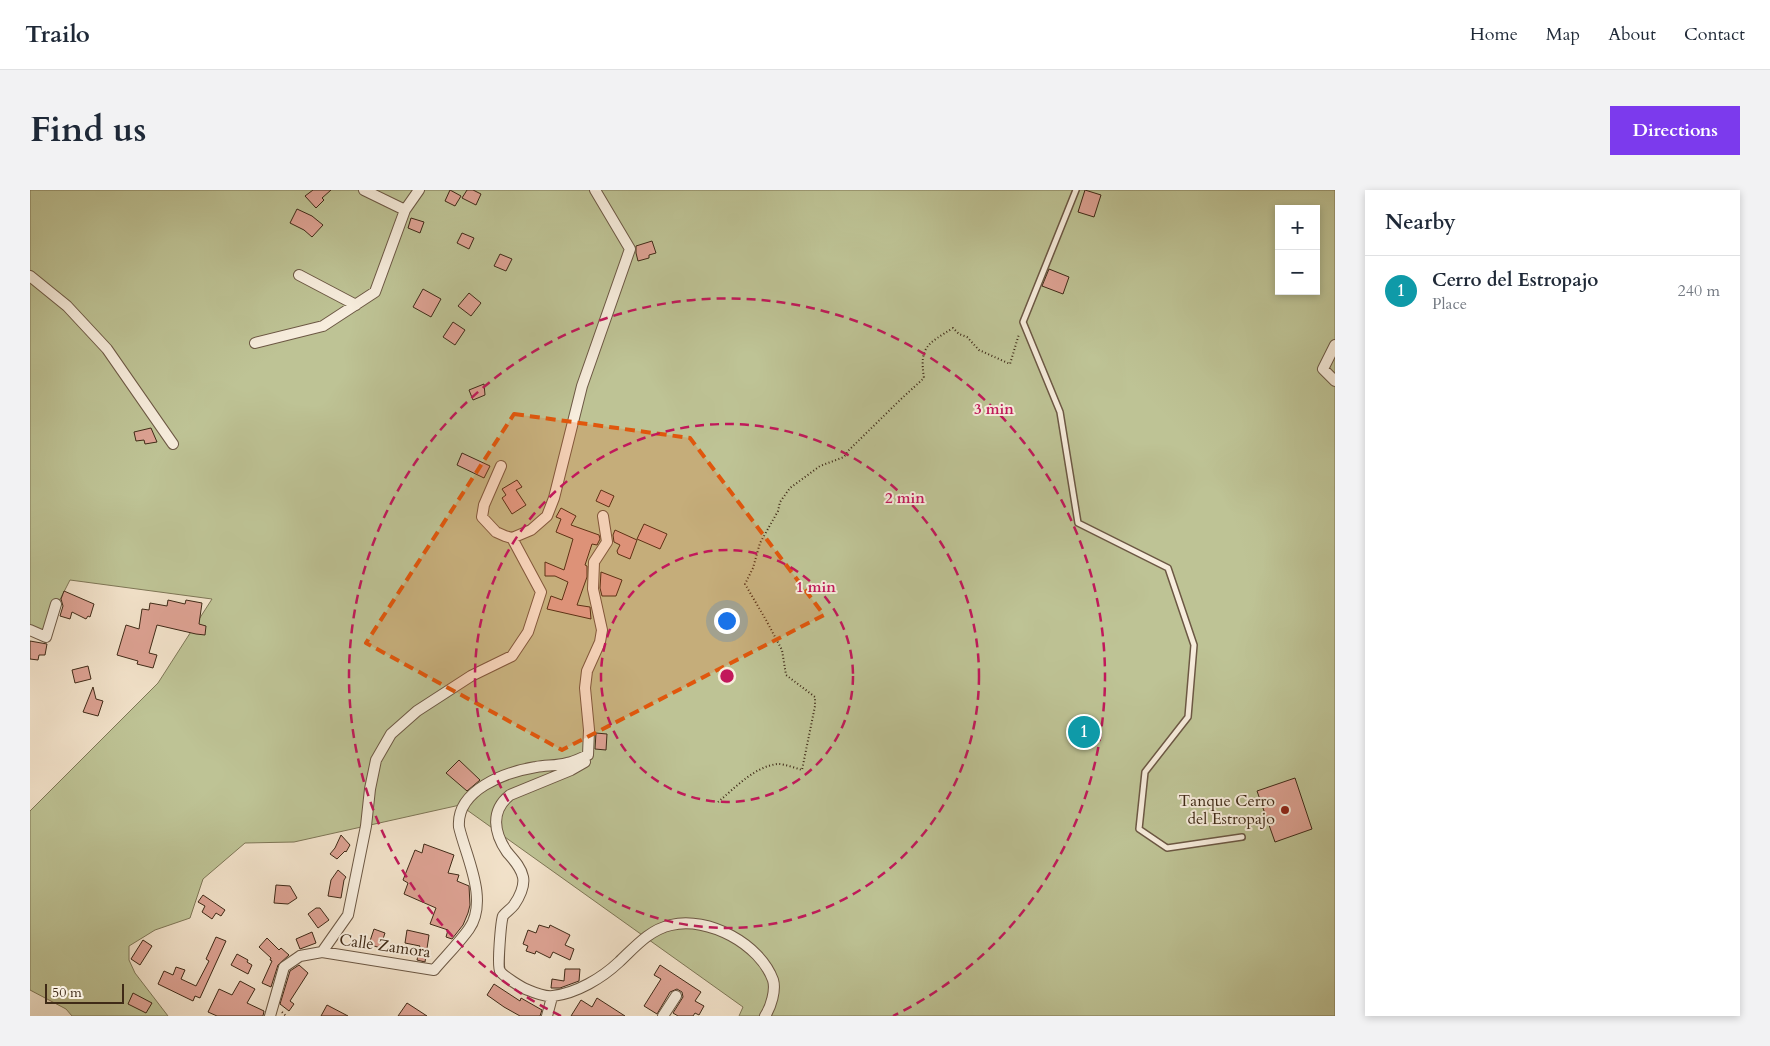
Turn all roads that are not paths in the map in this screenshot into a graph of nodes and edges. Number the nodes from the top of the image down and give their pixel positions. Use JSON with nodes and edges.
{"nodes":[{"id":1,"x":364,"y":190,"type":"edge"},
{"id":2,"x":419,"y":190,"type":"edge"},
{"id":3,"x":595,"y":190,"type":"edge"},
{"id":4,"x":1076,"y":190,"type":"edge"},
{"id":5,"x":405,"y":210,"type":"junction"},
{"id":6,"x":299,"y":275,"type":"dead end"},
{"id":7,"x":30,"y":276,"type":"edge"},
{"id":8,"x":356,"y":305,"type":"junction"},
{"id":9,"x":254,"y":343,"type":"dead end"},
{"id":10,"x":1335,"y":345,"type":"edge"},
{"id":11,"x":1335,"y":381,"type":"edge"},
{"id":12,"x":172,"y":444,"type":"dead end"},
{"id":13,"x":501,"y":466,"type":"dead end"},
{"id":14,"x":603,"y":516,"type":"dead end"},
{"id":15,"x":512,"y":538,"type":"junction"},
{"id":16,"x":56,"y":604,"type":"dead end"},
{"id":17,"x":30,"y":630,"type":"edge"},
{"id":18,"x":588,"y":755,"type":"junction"},
{"id":19,"x":1242,"y":837,"type":"dead end"},
{"id":20,"x":322,"y":952,"type":"junction"},
{"id":21,"x":676,"y":996,"type":"dead end"},
{"id":22,"x":552,"y":997,"type":"junction"},
{"id":23,"x":549,"y":1015,"type":"edge"},
{"id":24,"x":270,"y":1016,"type":"edge"},
{"id":25,"x":664,"y":1016,"type":"edge"},
{"id":26,"x":766,"y":1016,"type":"edge"}],
"edges":[{"from":1,"to":5,"type":"street"},
{"from":2,"to":5,"type":"street"},
{"from":3,"to":15,"type":"street"},
{"from":4,"to":19,"type":"lane"},
{"from":5,"to":8,"type":"street"},
{"from":6,"to":8,"type":"street"},
{"from":7,"to":12,"type":"street"},
{"from":8,"to":9,"type":"street"},
{"from":10,"to":11,"type":"street"},
{"from":13,"to":15,"type":"street"},
{"from":14,"to":18,"type":"street"},
{"from":15,"to":20,"type":"street","name":"Calle Zamora"},
{"from":16,"to":17,"type":"street"},
{"from":18,"to":20,"type":"street","name":"Calle Zamora"},
{"from":18,"to":22,"type":"street"},
{"from":20,"to":24,"type":"street","name":"Calle Zamora"},
{"from":21,"to":25,"type":"street"},
{"from":22,"to":23,"type":"street"},
{"from":22,"to":26,"type":"street"}]}
